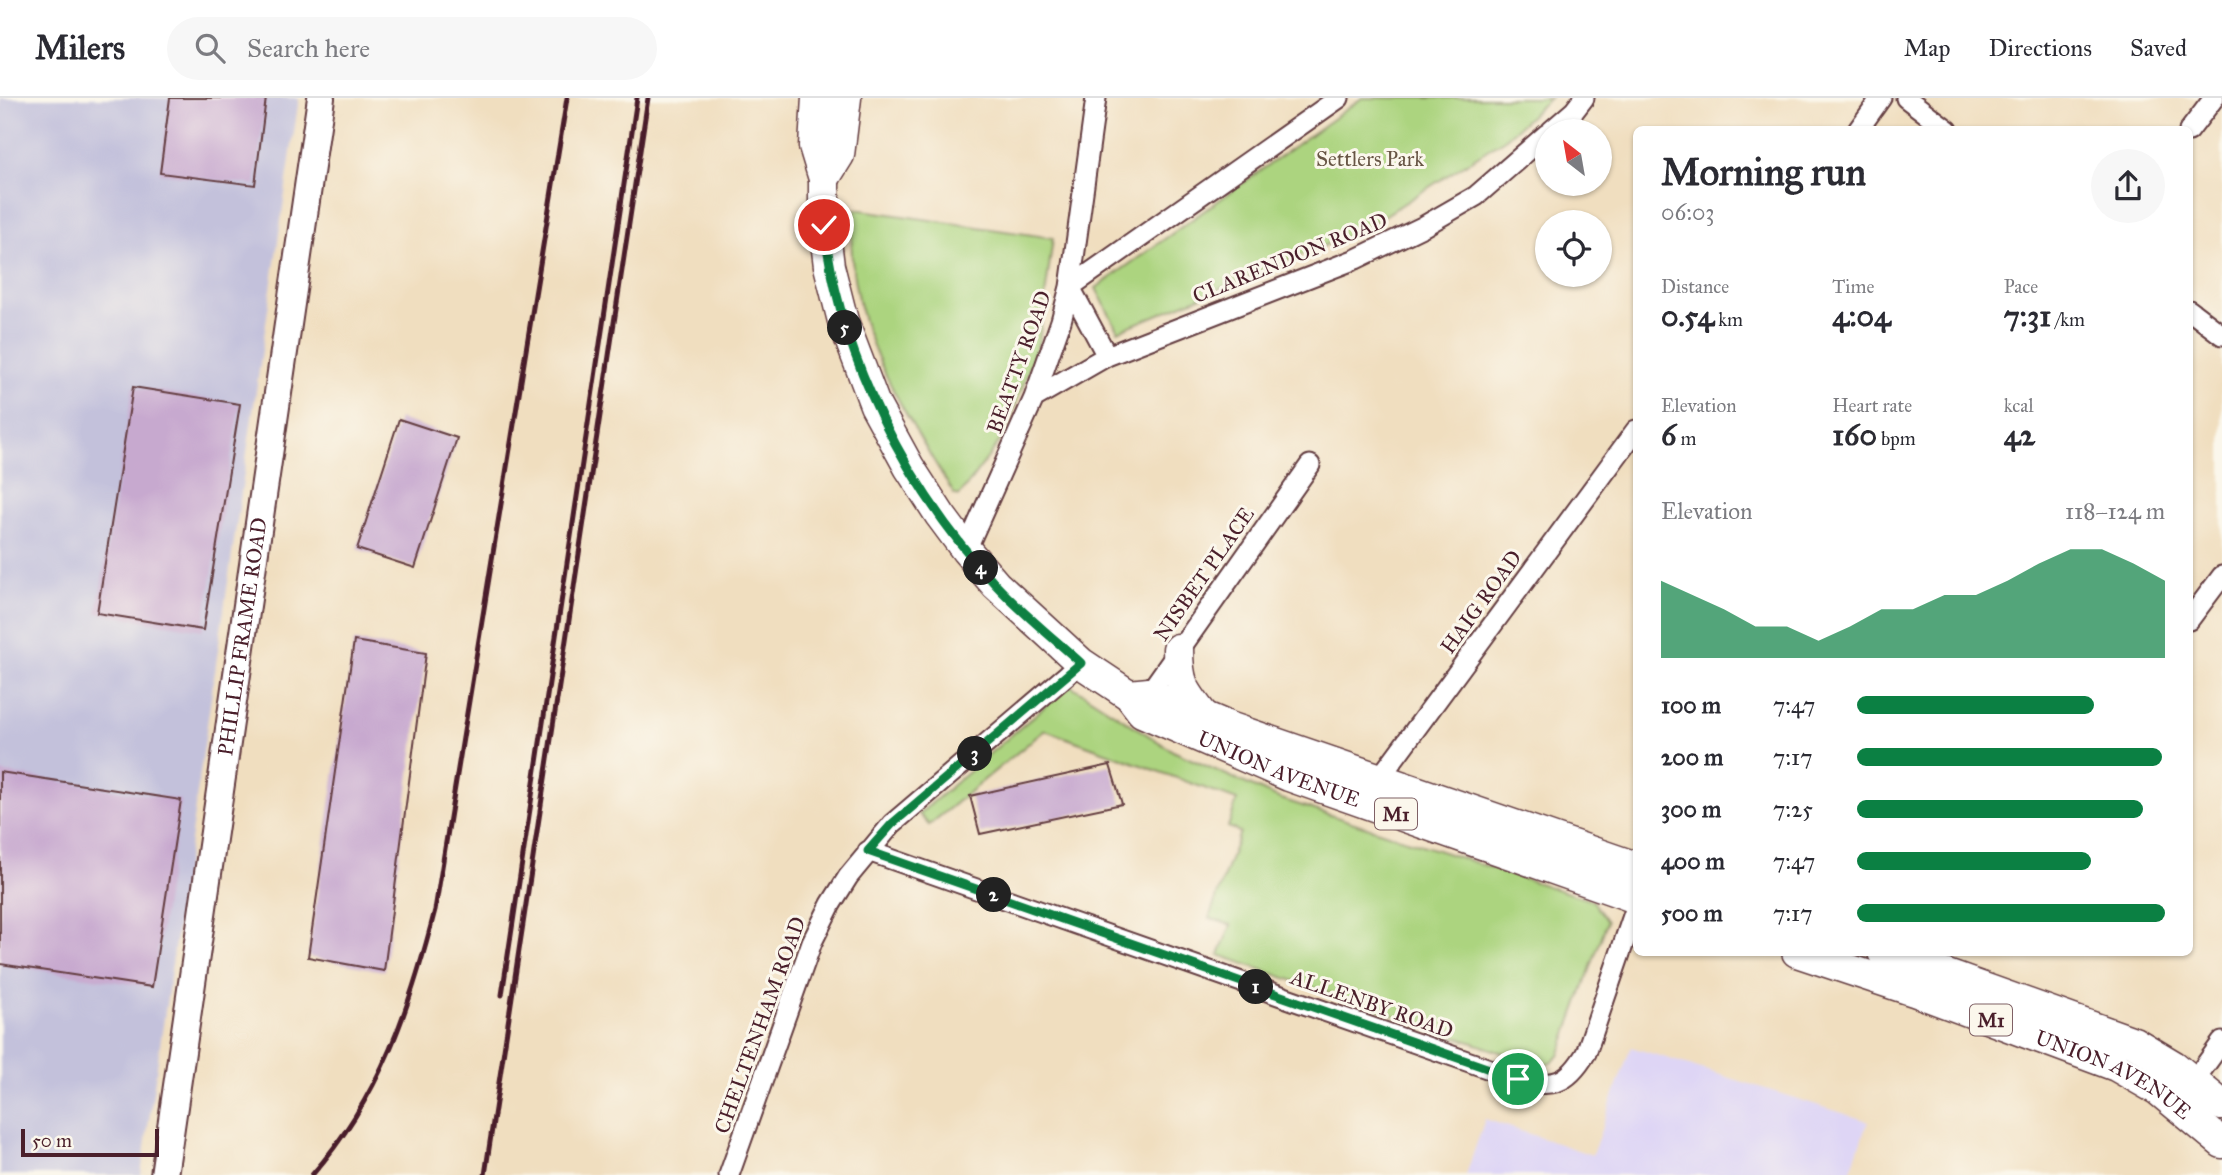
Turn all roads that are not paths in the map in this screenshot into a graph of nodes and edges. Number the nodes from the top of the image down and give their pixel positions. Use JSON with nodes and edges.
{"nodes":[{"id":1,"x":321,"y":98,"type":"edge"},
{"id":2,"x":817,"y":98,"type":"edge"},
{"id":3,"x":846,"y":98,"type":"edge"},
{"id":4,"x":1096,"y":98,"type":"edge"},
{"id":5,"x":1339,"y":98,"type":"edge"},
{"id":6,"x":1584,"y":98,"type":"edge"},
{"id":7,"x":1881,"y":98,"type":"edge"},
{"id":8,"x":1906,"y":98,"type":"edge"},
{"id":9,"x":2214,"y":98,"type":"edge"},
{"id":10,"x":1565,"y":119,"type":"edge"},
{"id":11,"x":1861,"y":126,"type":"edge"},
{"id":12,"x":1943,"y":126,"type":"edge"},
{"id":13,"x":2193,"y":126,"type":"edge"},
{"id":14,"x":1535,"y":145,"type":"edge"},
{"id":15,"x":824,"y":179,"type":"junction"},
{"id":16,"x":1070,"y":287,"type":"junction"},
{"id":17,"x":2193,"y":313,"type":"edge"},
{"id":18,"x":2222,"y":335,"type":"edge"},
{"id":19,"x":1107,"y":356,"type":"junction"},
{"id":20,"x":1034,"y":398,"type":"junction"},
{"id":21,"x":1633,"y":434,"type":"edge"},
{"id":22,"x":1310,"y":465,"type":"dead end"},
{"id":23,"x":966,"y":550,"type":"junction"},
{"id":24,"x":2222,"y":576,"type":"edge"},
{"id":25,"x":2193,"y":615,"type":"edge"},
{"id":26,"x":1178,"y":649,"type":"junction"},
{"id":27,"x":1081,"y":663,"type":"junction"},
{"id":28,"x":1140,"y":700,"type":"junction"},
{"id":29,"x":1203,"y":716,"type":"junction"},
{"id":30,"x":1371,"y":791,"type":"junction"},
{"id":31,"x":868,"y":851,"type":"junction"},
{"id":32,"x":1633,"y":866,"type":"edge"},
{"id":33,"x":1633,"y":897,"type":"edge"},
{"id":34,"x":1633,"y":916,"type":"edge"},
{"id":35,"x":1825,"y":956,"type":"edge"},
{"id":36,"x":1893,"y":956,"type":"edge"},
{"id":37,"x":1929,"y":971,"type":"edge"},
{"id":38,"x":2222,"y":1042,"type":"edge"},
{"id":39,"x":2185,"y":1093,"type":"junction"},
{"id":40,"x":2218,"y":1115,"type":"edge"},
{"id":41,"x":164,"y":1175,"type":"edge"},
{"id":42,"x":729,"y":1175,"type":"edge"}],
"edges":[{"from":1,"to":41,"type":"street","name":"PHILLIP FRAME ROAD"},
{"from":2,"to":15,"type":"main road","name":"UNION AVENUE","number":"M1"},
{"from":3,"to":15,"type":"main road","name":"UNION AVENUE","number":"M1"},
{"from":4,"to":16,"type":"street","name":"BEATTY ROAD"},
{"from":5,"to":16,"type":"street"},
{"from":6,"to":10,"type":"street","name":"CLARENDON ROAD"},
{"from":7,"to":11,"type":"street"},
{"from":8,"to":12,"type":"street"},
{"from":9,"to":13,"type":"street"},
{"from":14,"to":19,"type":"street","name":"CLARENDON ROAD"},
{"from":15,"to":23,"type":"main road","name":"UNION AVENUE","number":"M1"},
{"from":16,"to":19,"type":"street"},
{"from":16,"to":20,"type":"street","name":"BEATTY ROAD"},
{"from":17,"to":18,"type":"street"},
{"from":19,"to":20,"type":"street","name":"CLARENDON ROAD"},
{"from":20,"to":23,"type":"street","name":"BEATTY ROAD"},
{"from":21,"to":30,"type":"street","name":"HAIG ROAD"},
{"from":22,"to":26,"type":"street","name":"NISBET PLACE"},
{"from":23,"to":27,"type":"main road","name":"UNION AVENUE","number":"M1"},
{"from":24,"to":25,"type":"street"},
{"from":26,"to":28,"type":"street","name":"NISBET PLACE"},
{"from":26,"to":29,"type":"main road"},
{"from":27,"to":28,"type":"main road","name":"UNION AVENUE","number":"M1"},
{"from":27,"to":31,"type":"street","name":"CHELTENHAM ROAD"},
{"from":28,"to":29,"type":"main road","name":"UNION AVENUE","number":"M1"},
{"from":28,"to":30,"type":"main road","name":"UNION AVENUE","number":"M1"},
{"from":29,"to":30,"type":"main road","name":"UNION AVENUE","number":"M1"},
{"from":30,"to":32,"type":"main road","name":"UNION AVENUE","number":"M1"},
{"from":30,"to":33,"type":"main road","name":"UNION AVENUE","number":"M1"},
{"from":31,"to":34,"type":"street","name":"ALLENBY ROAD"},
{"from":31,"to":42,"type":"street","name":"CHELTENHAM ROAD"},
{"from":35,"to":37,"type":"main road","name":"UNION AVENUE","number":"M1"},
{"from":36,"to":37,"type":"main road","name":"UNION AVENUE","number":"M1"},
{"from":37,"to":39,"type":"main road","name":"UNION AVENUE","number":"M1"},
{"from":38,"to":39,"type":"street"},
{"from":39,"to":40,"type":"main road","name":"UNION AVENUE","number":"M1"}]}
